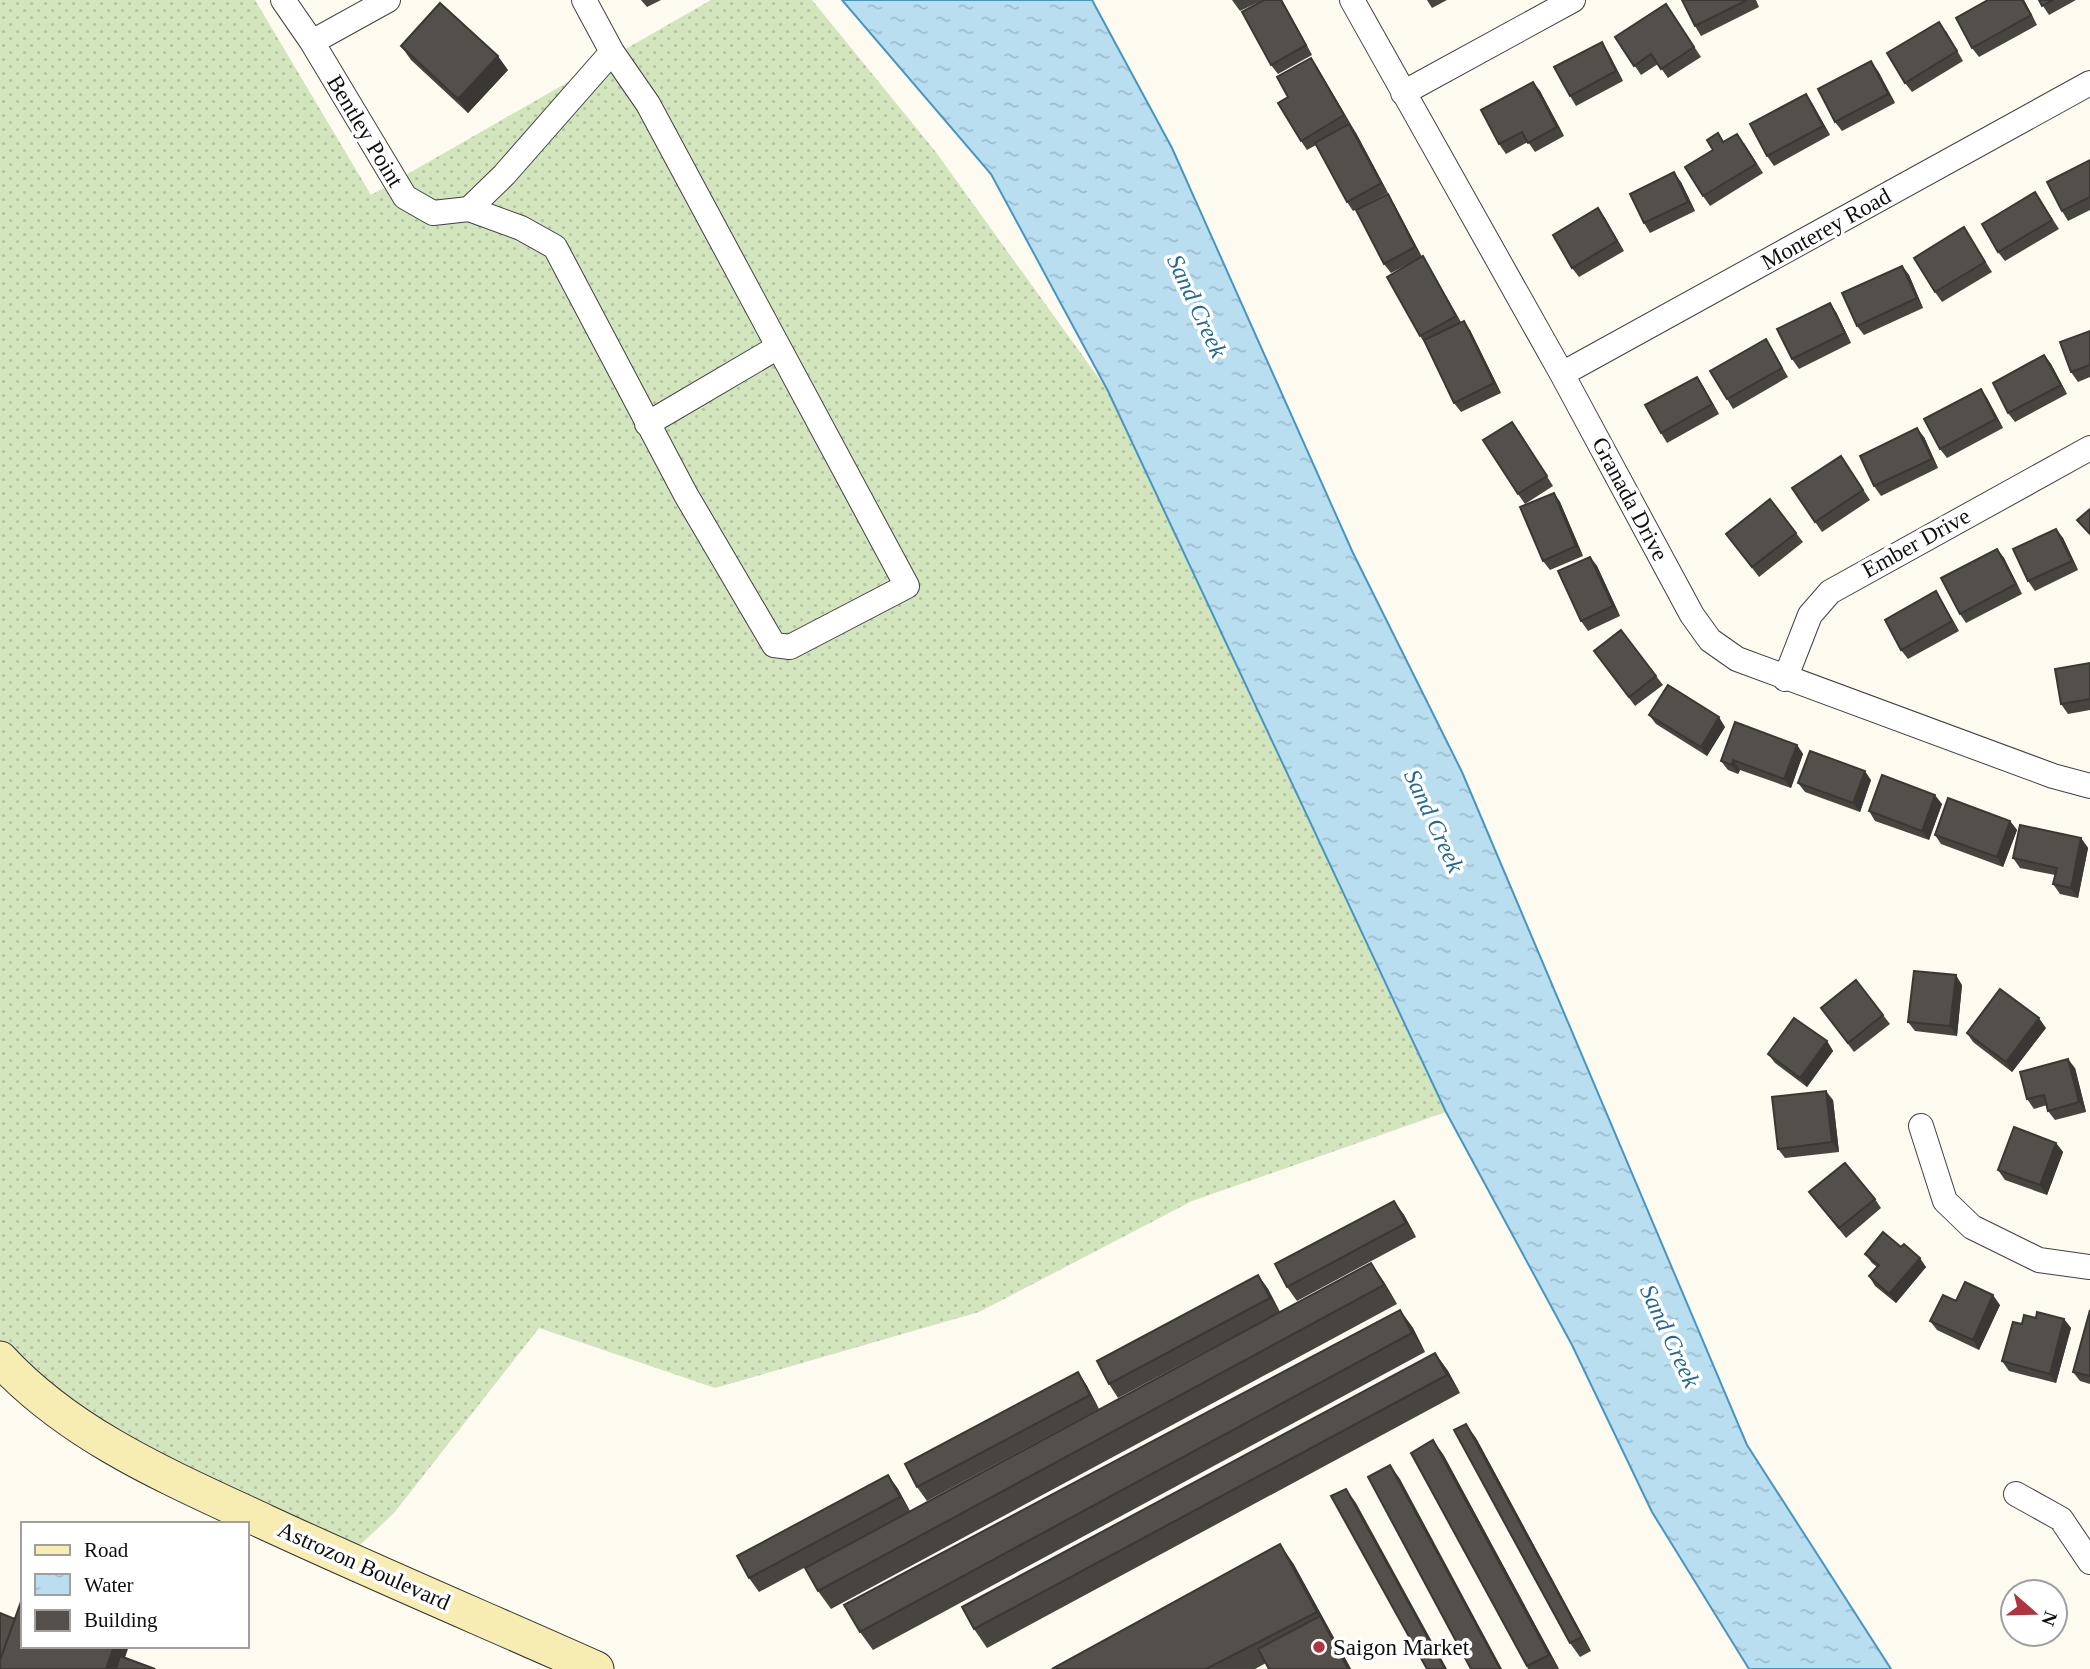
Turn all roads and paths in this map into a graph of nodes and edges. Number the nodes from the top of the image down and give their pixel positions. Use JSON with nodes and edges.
{"nodes":[{"id":1,"x":283,"y":0,"type":"edge"},
{"id":2,"x":388,"y":0,"type":"edge"},
{"id":3,"x":584,"y":0,"type":"edge"},
{"id":4,"x":1352,"y":0,"type":"edge"},
{"id":5,"x":1573,"y":0,"type":"edge"},
{"id":6,"x":312,"y":42,"type":"junction"},
{"id":7,"x":612,"y":52,"type":"junction"},
{"id":8,"x":2090,"y":83,"type":"edge"},
{"id":9,"x":1404,"y":93,"type":"junction"},
{"id":10,"x":468,"y":209,"type":"junction"},
{"id":11,"x":778,"y":347,"type":"junction"},
{"id":12,"x":1562,"y":374,"type":"junction"},
{"id":13,"x":647,"y":424,"type":"junction"},
{"id":14,"x":2090,"y":448,"type":"edge"},
{"id":15,"x":1785,"y":678,"type":"junction"},
{"id":16,"x":2090,"y":786,"type":"edge"},
{"id":17,"x":1921,"y":1126,"type":"dead end"},
{"id":18,"x":2090,"y":1266,"type":"edge"},
{"id":19,"x":0,"y":1359,"type":"edge"},
{"id":20,"x":2016,"y":1494,"type":"dead end"},
{"id":21,"x":2090,"y":1562,"type":"edge"},
{"id":22,"x":596,"y":1669,"type":"edge"}],
"edges":[{"from":1,"to":6,"type":"street","name":"Bentley Point"},
{"from":2,"to":6,"type":"street"},
{"from":3,"to":7,"type":"street"},
{"from":4,"to":9,"type":"street","name":"Granada Drive"},
{"from":5,"to":9,"type":"street"},
{"from":6,"to":10,"type":"street","name":"Bentley Point"},
{"from":7,"to":10,"type":"street"},
{"from":7,"to":11,"type":"street"},
{"from":8,"to":12,"type":"street","name":"Monterey Road"},
{"from":9,"to":12,"type":"street","name":"Granada Drive"},
{"from":10,"to":13,"type":"street"},
{"from":11,"to":13,"type":"street"},
{"from":11,"to":13,"type":"street"},
{"from":12,"to":15,"type":"street","name":"Granada Drive"},
{"from":14,"to":15,"type":"street","name":"Ember Drive"},
{"from":15,"to":16,"type":"street","name":"Granada Drive"},
{"from":17,"to":18,"type":"street"},
{"from":19,"to":22,"type":"main road","name":"Astrozon Boulevard"},
{"from":20,"to":21,"type":"street"}]}
